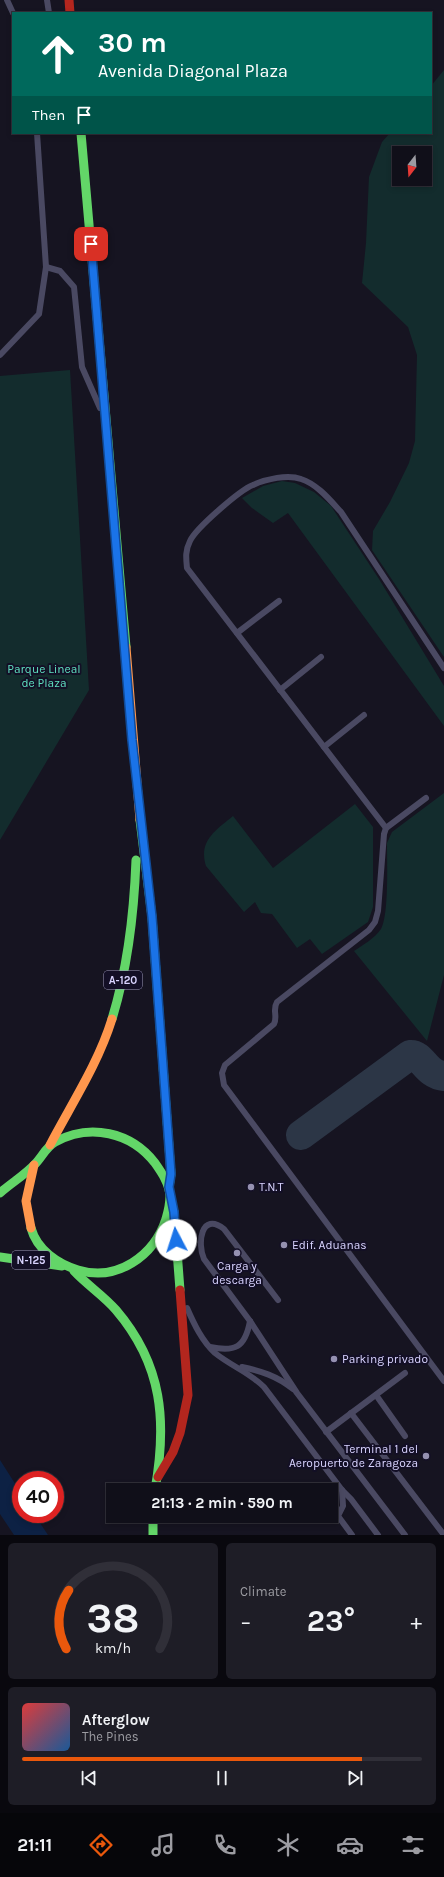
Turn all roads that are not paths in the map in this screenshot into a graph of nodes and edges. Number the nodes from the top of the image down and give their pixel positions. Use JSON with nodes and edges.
{"nodes":[{"id":1,"x":7,"y":0,"type":"edge"},
{"id":2,"x":47,"y":0,"type":"edge"},
{"id":3,"x":69,"y":0,"type":"edge"},
{"id":4,"x":13,"y":12,"type":"edge"},
{"id":5,"x":49,"y":12,"type":"edge"},
{"id":6,"x":70,"y":12,"type":"edge"},
{"id":7,"x":37,"y":134,"type":"edge"},
{"id":8,"x":81,"y":134,"type":"edge"},
{"id":9,"x":46,"y":267,"type":"junction"},
{"id":10,"x":0,"y":355,"type":"edge"},
{"id":11,"x":106,"y":418,"type":"junction"},
{"id":12,"x":279,"y":600,"type":"dead end"},
{"id":13,"x":237,"y":633,"type":"junction"},
{"id":14,"x":321,"y":657,"type":"dead end"},
{"id":15,"x":444,"y":668,"type":"edge"},
{"id":16,"x":280,"y":690,"type":"junction"},
{"id":17,"x":364,"y":715,"type":"dead end"},
{"id":18,"x":324,"y":747,"type":"junction"},
{"id":19,"x":426,"y":798,"type":"dead end"},
{"id":20,"x":138,"y":800,"type":"junction"},
{"id":21,"x":386,"y":828,"type":"junction"},
{"id":22,"x":50,"y":1145,"type":"junction"},
{"id":23,"x":34,"y":1165,"type":"junction"},
{"id":24,"x":169,"y":1187,"type":"junction"},
{"id":25,"x":0,"y":1193,"type":"edge"},
{"id":26,"x":170,"y":1200,"type":"junction"},
{"id":27,"x":0,"y":1257,"type":"edge"},
{"id":28,"x":62,"y":1266,"type":"junction"},
{"id":29,"x":74,"y":1270,"type":"junction"},
{"id":30,"x":181,"y":1295,"type":"junction"},
{"id":31,"x":278,"y":1300,"type":"dead end"},
{"id":32,"x":250,"y":1321,"type":"junction"},
{"id":33,"x":210,"y":1346,"type":"junction"},
{"id":34,"x":234,"y":1365,"type":"junction"},
{"id":35,"x":405,"y":1373,"type":"dead end"},
{"id":36,"x":444,"y":1380,"type":"edge"},
{"id":37,"x":297,"y":1393,"type":"junction"},
{"id":38,"x":376,"y":1395,"type":"junction"},
{"id":39,"x":350,"y":1414,"type":"junction"},
{"id":40,"x":326,"y":1432,"type":"junction"},
{"id":41,"x":405,"y":1436,"type":"dead end"},
{"id":42,"x":158,"y":1477,"type":"junction"},
{"id":43,"x":157,"y":1483,"type":"edge"},
{"id":44,"x":342,"y":1490,"type":"junction"},
{"id":45,"x":153,"y":1523,"type":"edge"},
{"id":46,"x":153,"y":1535,"type":"edge"},
{"id":47,"x":352,"y":1535,"type":"edge"},
{"id":48,"x":378,"y":1535,"type":"edge"},
{"id":49,"x":405,"y":1535,"type":"edge"},
{"id":50,"x":444,"y":1535,"type":"edge"}],
"edges":[{"from":1,"to":4,"type":"lane"},
{"from":2,"to":5,"type":"lane"},
{"from":3,"to":6,"type":"main road"},
{"from":7,"to":9,"type":"lane"},
{"from":8,"to":11,"type":"main road","number":"A-120"},
{"from":9,"to":10,"type":"lane"},
{"from":9,"to":11,"type":"lane"},
{"from":11,"to":20,"type":"main road","number":"A-120"},
{"from":12,"to":13,"type":"lane"},
{"from":13,"to":15,"type":"lane"},
{"from":13,"to":16,"type":"lane"},
{"from":14,"to":16,"type":"lane"},
{"from":16,"to":18,"type":"lane"},
{"from":17,"to":18,"type":"lane"},
{"from":18,"to":21,"type":"lane"},
{"from":19,"to":21,"type":"lane"},
{"from":20,"to":22,"type":"main road","number":"A-120"},
{"from":20,"to":24,"type":"main road","number":"A-120"},
{"from":21,"to":36,"type":"lane"},
{"from":22,"to":23,"type":"main road"},
{"from":22,"to":24,"type":"main road"},
{"from":23,"to":25,"type":"main road"},
{"from":23,"to":28,"type":"main road"},
{"from":24,"to":26,"type":"main road"},
{"from":26,"to":29,"type":"main road"},
{"from":26,"to":30,"type":"main road"},
{"from":27,"to":28,"type":"main road","number":"N-125"},
{"from":28,"to":29,"type":"main road"},
{"from":29,"to":42,"type":"main road"},
{"from":30,"to":33,"type":"lane"},
{"from":30,"to":42,"type":"main road"},
{"from":31,"to":32,"type":"lane"},
{"from":32,"to":33,"type":"lane"},
{"from":32,"to":37,"type":"lane"},
{"from":33,"to":34,"type":"lane"},
{"from":34,"to":37,"type":"lane"},
{"from":34,"to":44,"type":"lane"},
{"from":35,"to":38,"type":"lane"},
{"from":37,"to":40,"type":"lane"},
{"from":38,"to":39,"type":"lane"},
{"from":38,"to":41,"type":"lane"},
{"from":39,"to":40,"type":"lane"},
{"from":39,"to":50,"type":"lane"},
{"from":40,"to":49,"type":"lane"},
{"from":42,"to":43,"type":"main road"},
{"from":44,"to":47,"type":"lane"},
{"from":44,"to":48,"type":"lane"},
{"from":45,"to":46,"type":"main road"}]}
